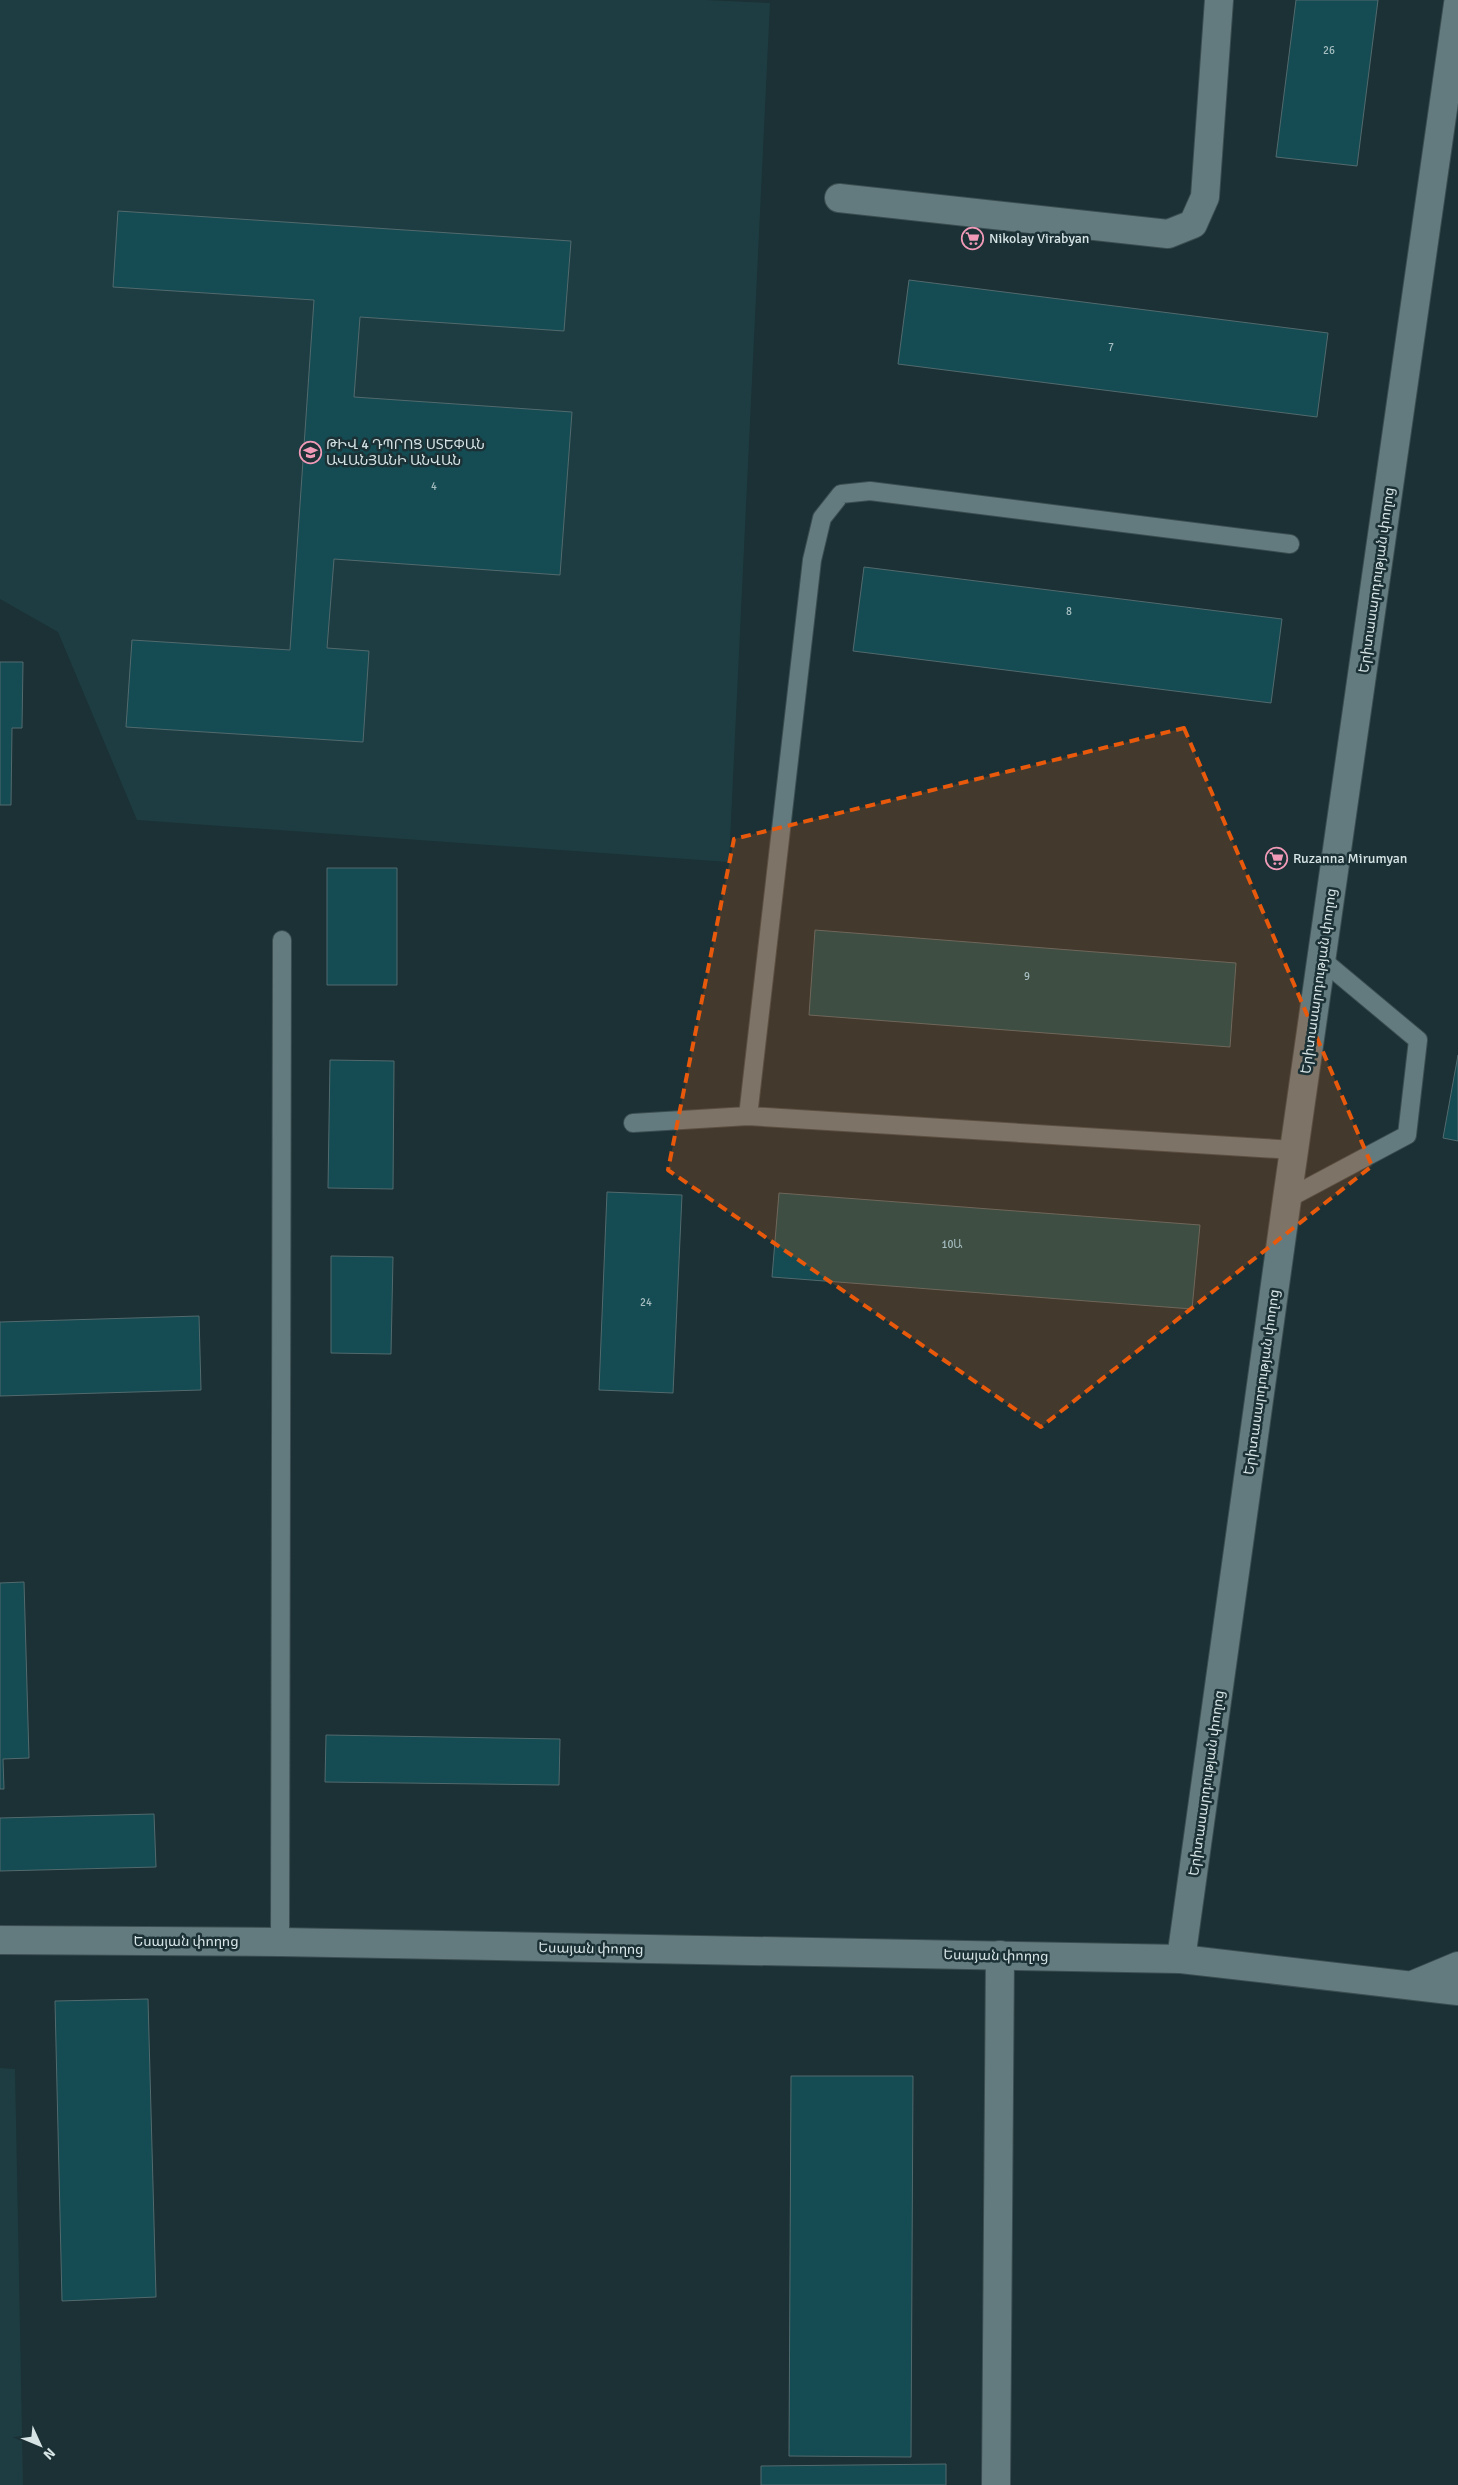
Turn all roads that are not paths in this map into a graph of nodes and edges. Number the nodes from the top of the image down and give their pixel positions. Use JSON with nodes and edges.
{"nodes":[{"id":1,"x":1219,"y":0,"type":"edge"},
{"id":2,"x":1458,"y":4,"type":"edge"},
{"id":3,"x":839,"y":198,"type":"dead end"},
{"id":4,"x":1290,"y":544,"type":"dead end"},
{"id":5,"x":282,"y":940,"type":"dead end"},
{"id":6,"x":1321,"y":959,"type":"junction"},
{"id":7,"x":748,"y":1116,"type":"junction"},
{"id":8,"x":632,"y":1123,"type":"dead end"},
{"id":9,"x":1294,"y":1150,"type":"junction"},
{"id":10,"x":1286,"y":1199,"type":"junction"},
{"id":11,"x":0,"y":1940,"type":"edge"},
{"id":12,"x":280,"y":1942,"type":"junction"},
{"id":13,"x":1000,"y":1955,"type":"junction"},
{"id":14,"x":1181,"y":1959,"type":"junction"},
{"id":15,"x":1458,"y":1966,"type":"edge"},
{"id":16,"x":1414,"y":1984,"type":"junction"},
{"id":17,"x":1458,"y":1990,"type":"edge"},
{"id":18,"x":996,"y":2485,"type":"edge"}],
"edges":[{"from":1,"to":3,"type":"street"},
{"from":2,"to":6,"type":"street","name":"Երիտասարդության փողոց"},
{"from":4,"to":7,"type":"lane"},
{"from":5,"to":12,"type":"lane"},
{"from":6,"to":9,"type":"street","name":"Երիտասարդության փողոց"},
{"from":6,"to":10,"type":"lane"},
{"from":7,"to":8,"type":"lane"},
{"from":7,"to":9,"type":"lane"},
{"from":9,"to":10,"type":"street","name":"Երիտասարդության փողոց"},
{"from":10,"to":14,"type":"street","name":"Երիտասարդության փողոց"},
{"from":11,"to":12,"type":"street","name":"Եսայան փողոց"},
{"from":12,"to":13,"type":"street","name":"Եսայան փողոց"},
{"from":13,"to":14,"type":"street","name":"Եսայան փողոց"},
{"from":13,"to":18,"type":"street"},
{"from":14,"to":16,"type":"street","name":"Եսայան փողոց"},
{"from":15,"to":16,"type":"street"},
{"from":16,"to":17,"type":"street","name":"Եսայան փողոց"}]}
